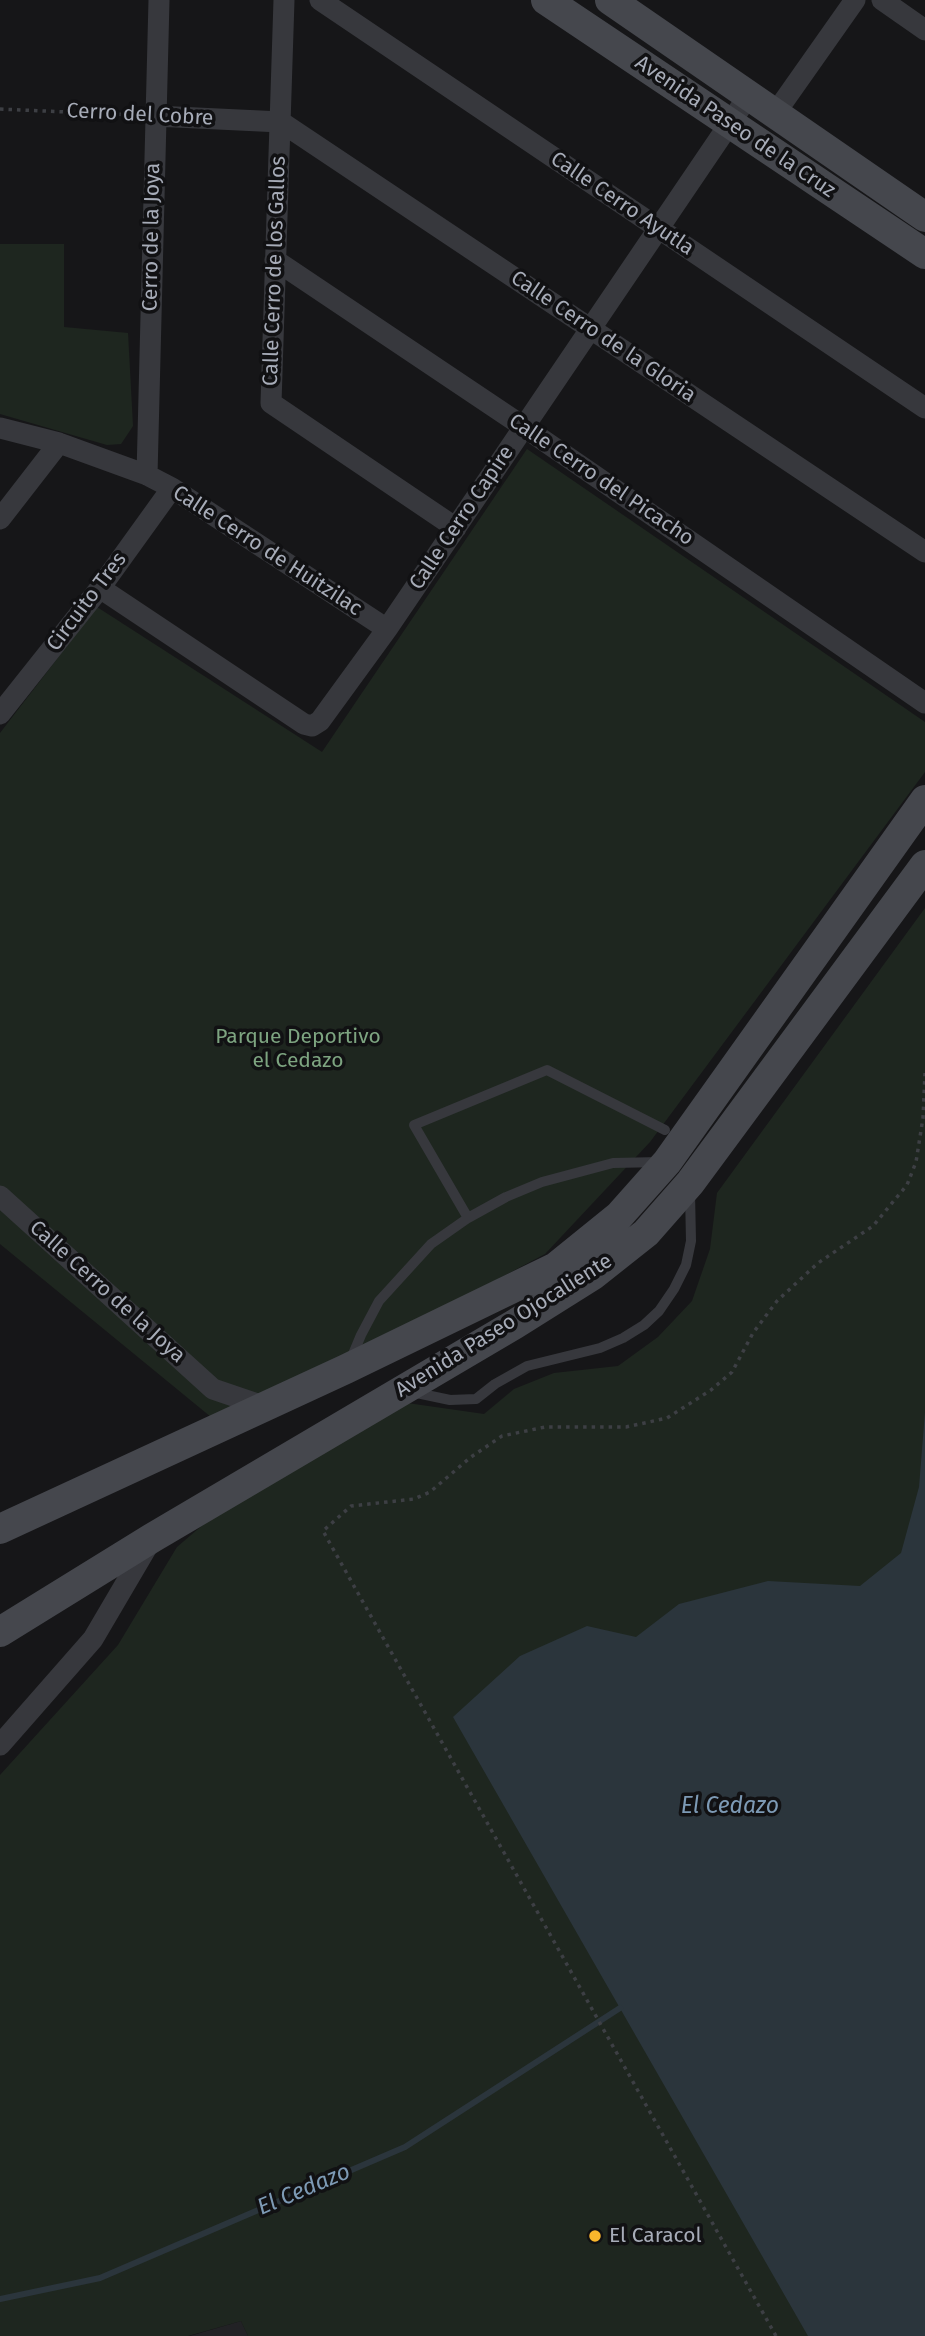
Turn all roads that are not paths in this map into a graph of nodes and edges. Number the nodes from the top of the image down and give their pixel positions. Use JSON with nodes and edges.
{"nodes":[{"id":1,"x":159,"y":0,"type":"edge"},
{"id":2,"x":284,"y":0,"type":"edge"},
{"id":3,"x":320,"y":0,"type":"edge"},
{"id":4,"x":545,"y":0,"type":"edge"},
{"id":5,"x":610,"y":0,"type":"edge"},
{"id":6,"x":855,"y":0,"type":"edge"},
{"id":7,"x":881,"y":0,"type":"edge"},
{"id":8,"x":925,"y":30,"type":"edge"},
{"id":9,"x":748,"y":95,"type":"junction"},
{"id":10,"x":774,"y":115,"type":"junction"},
{"id":11,"x":155,"y":116,"type":"junction"},
{"id":12,"x":281,"y":122,"type":"junction"},
{"id":13,"x":730,"y":123,"type":"junction"},
{"id":14,"x":925,"y":217,"type":"edge"},
{"id":15,"x":657,"y":229,"type":"junction"},
{"id":16,"x":925,"y":254,"type":"edge"},
{"id":17,"x":275,"y":260,"type":"junction"},
{"id":18,"x":590,"y":328,"type":"junction"},
{"id":19,"x":925,"y":408,"type":"edge"},
{"id":20,"x":524,"y":427,"type":"junction"},
{"id":21,"x":0,"y":428,"type":"edge"},
{"id":22,"x":59,"y":443,"type":"junction"},
{"id":23,"x":147,"y":475,"type":"junction"},
{"id":24,"x":172,"y":488,"type":"junction"},
{"id":25,"x":0,"y":519,"type":"edge"},
{"id":26,"x":456,"y":528,"type":"junction"},
{"id":27,"x":925,"y":552,"type":"edge"},
{"id":28,"x":100,"y":588,"type":"junction"},
{"id":29,"x":387,"y":629,"type":"junction"},
{"id":30,"x":925,"y":703,"type":"edge"},
{"id":31,"x":0,"y":715,"type":"edge"},
{"id":32,"x":925,"y":800,"type":"edge"},
{"id":33,"x":925,"y":865,"type":"edge"},
{"id":34,"x":665,"y":1130,"type":"dead end"},
{"id":35,"x":667,"y":1162,"type":"junction"},
{"id":36,"x":690,"y":1183,"type":"junction"},
{"id":37,"x":0,"y":1196,"type":"edge"},
{"id":38,"x":468,"y":1218,"type":"junction"},
{"id":39,"x":346,"y":1369,"type":"junction"},
{"id":40,"x":213,"y":1389,"type":"junction"},
{"id":41,"x":402,"y":1391,"type":"junction"},
{"id":42,"x":263,"y":1406,"type":"junction"},
{"id":43,"x":217,"y":1429,"type":"junction"},
{"id":44,"x":0,"y":1529,"type":"edge"},
{"id":45,"x":152,"y":1538,"type":"junction"},
{"id":46,"x":0,"y":1632,"type":"edge"},
{"id":47,"x":0,"y":1745,"type":"edge"}],
"edges":[{"from":1,"to":11,"type":"street","name":"Cerro de la Joya"},
{"from":2,"to":12,"type":"street","name":"Calle Cerro de los Gallos"},
{"from":3,"to":15,"type":"street","name":"Calle Cerro Ayutla"},
{"from":4,"to":13,"type":"main road","name":"Avenida Paseo de la Cruz"},
{"from":5,"to":9,"type":"main road","name":"Avenida Paseo de la Cruz"},
{"from":6,"to":10,"type":"street"},
{"from":7,"to":8,"type":"street"},
{"from":9,"to":10,"type":"main road","name":"Avenida Paseo de la Cruz"},
{"from":9,"to":13,"type":"street","name":"Calle Cerro Capire"},
{"from":10,"to":14,"type":"main road","name":"Avenida Paseo de la Cruz"},
{"from":11,"to":12,"type":"street","name":"Cerro del Cobre"},
{"from":11,"to":23,"type":"street","name":"Cerro de la Joya"},
{"from":12,"to":17,"type":"street","name":"Calle Cerro de los Gallos"},
{"from":12,"to":18,"type":"street","name":"Calle Cerro de la Gloria"},
{"from":13,"to":15,"type":"street","name":"Calle Cerro Capire"},
{"from":13,"to":16,"type":"main road","name":"Avenida Paseo de la Cruz"},
{"from":15,"to":18,"type":"street","name":"Calle Cerro Capire"},
{"from":15,"to":19,"type":"street","name":"Calle Cerro Ayutla"},
{"from":17,"to":20,"type":"street","name":"Calle Cerro del Picacho"},
{"from":17,"to":26,"type":"street","name":"Calle Cerro de los Gallos"},
{"from":18,"to":20,"type":"street","name":"Calle Cerro Capire"},
{"from":18,"to":27,"type":"street","name":"Calle Cerro de la Gloria"},
{"from":20,"to":26,"type":"street","name":"Calle Cerro Capire"},
{"from":20,"to":30,"type":"street","name":"Calle Cerro del Picacho"},
{"from":21,"to":22,"type":"street","name":"Calle Cerro de Huitzilac"},
{"from":22,"to":23,"type":"street","name":"Calle Cerro de Huitzilac"},
{"from":22,"to":25,"type":"street"},
{"from":23,"to":24,"type":"street","name":"Calle Cerro de Huitzilac"},
{"from":24,"to":28,"type":"street","name":"Circuito Tres"},
{"from":24,"to":29,"type":"street","name":"Calle Cerro de Huitzilac"},
{"from":26,"to":29,"type":"street","name":"Calle Cerro Capire"},
{"from":28,"to":29,"type":"street","name":"Calle Cerro Capire"},
{"from":28,"to":31,"type":"street","name":"Circuito Tres"},
{"from":32,"to":35,"type":"main road","name":"Avenida Paseo Ojocaliente"},
{"from":33,"to":36,"type":"main road","name":"Avenida Paseo Ojocaliente"},
{"from":34,"to":38,"type":"lane"},
{"from":35,"to":38,"type":"lane"},
{"from":35,"to":39,"type":"main road","name":"Avenida Paseo Ojocaliente"},
{"from":36,"to":41,"type":"main road","name":"Avenida Paseo Ojocaliente"},
{"from":36,"to":41,"type":"lane"},
{"from":37,"to":40,"type":"street","name":"Calle Cerro de la Joya"},
{"from":38,"to":39,"type":"lane"},
{"from":39,"to":42,"type":"main road","name":"Avenida Paseo Ojocaliente"},
{"from":40,"to":42,"type":"street"},
{"from":40,"to":43,"type":"street"},
{"from":41,"to":45,"type":"main road","name":"Avenida Paseo Ojocaliente"},
{"from":42,"to":43,"type":"main road","name":"Avenida Paseo Ojocaliente"},
{"from":43,"to":44,"type":"main road","name":"Avenida Paseo Ojocaliente"},
{"from":45,"to":46,"type":"main road","name":"Avenida Paseo Ojocaliente"},
{"from":45,"to":47,"type":"street"}]}
